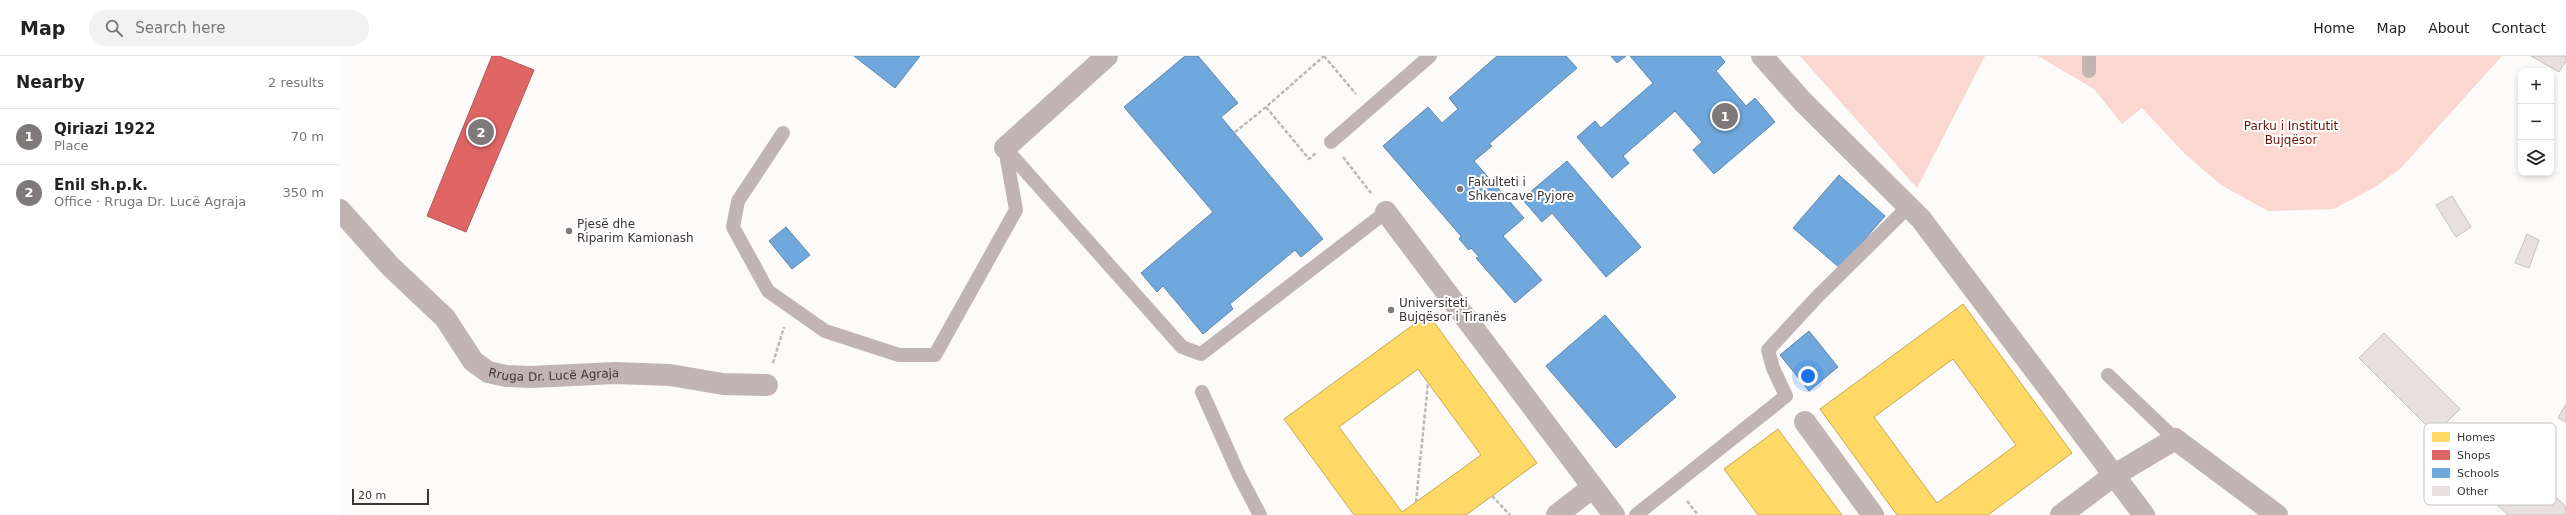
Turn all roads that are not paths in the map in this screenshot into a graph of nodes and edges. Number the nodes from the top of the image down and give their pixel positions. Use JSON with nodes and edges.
{"nodes":[{"id":1,"x":1106,"y":56,"type":"edge"},
{"id":2,"x":1430,"y":56,"type":"edge"},
{"id":3,"x":1762,"y":56,"type":"edge"},
{"id":4,"x":2089,"y":56,"type":"edge"},
{"id":5,"x":2088,"y":70,"type":"dead end"},
{"id":6,"x":783,"y":133,"type":"dead end"},
{"id":7,"x":1331,"y":142,"type":"road end"},
{"id":8,"x":1005,"y":148,"type":"junction"},
{"id":9,"x":1908,"y":208,"type":"junction"},
{"id":10,"x":340,"y":210,"type":"edge"},
{"id":11,"x":1386,"y":212,"type":"joint"},
{"id":12,"x":770,"y":375,"type":"road end"},
{"id":13,"x":2108,"y":375,"type":"dead end"},
{"id":14,"x":1202,"y":392,"type":"dead end"},
{"id":15,"x":1805,"y":422,"type":"dead end"},
{"id":16,"x":2175,"y":439,"type":"junction"},
{"id":17,"x":2113,"y":476,"type":"junction"},
{"id":18,"x":1593,"y":487,"type":"junction"},
{"id":19,"x":1260,"y":515,"type":"edge"},
{"id":20,"x":1557,"y":515,"type":"edge"},
{"id":21,"x":1614,"y":515,"type":"edge"},
{"id":22,"x":1636,"y":515,"type":"edge"},
{"id":23,"x":1873,"y":515,"type":"edge"},
{"id":24,"x":2061,"y":515,"type":"edge"},
{"id":25,"x":2144,"y":515,"type":"edge"},
{"id":26,"x":2277,"y":515,"type":"edge"}],
"edges":[{"from":1,"to":8,"type":"street"},
{"from":2,"to":7,"type":"lane"},
{"from":3,"to":9,"type":"street"},
{"from":4,"to":5,"type":"lane"},
{"from":6,"to":8,"type":"lane"},
{"from":8,"to":11,"type":"lane"},
{"from":9,"to":17,"type":"street"},
{"from":9,"to":22,"type":"lane"},
{"from":10,"to":12,"type":"street","name":"Rruga Dr. Lucë Agraja"},
{"from":11,"to":18,"type":"street"},
{"from":13,"to":16,"type":"lane"},
{"from":14,"to":19,"type":"lane"},
{"from":15,"to":23,"type":"street"},
{"from":16,"to":17,"type":"street"},
{"from":16,"to":26,"type":"street"},
{"from":17,"to":24,"type":"street"},
{"from":17,"to":25,"type":"street"},
{"from":18,"to":20,"type":"street"},
{"from":18,"to":21,"type":"street"}]}
